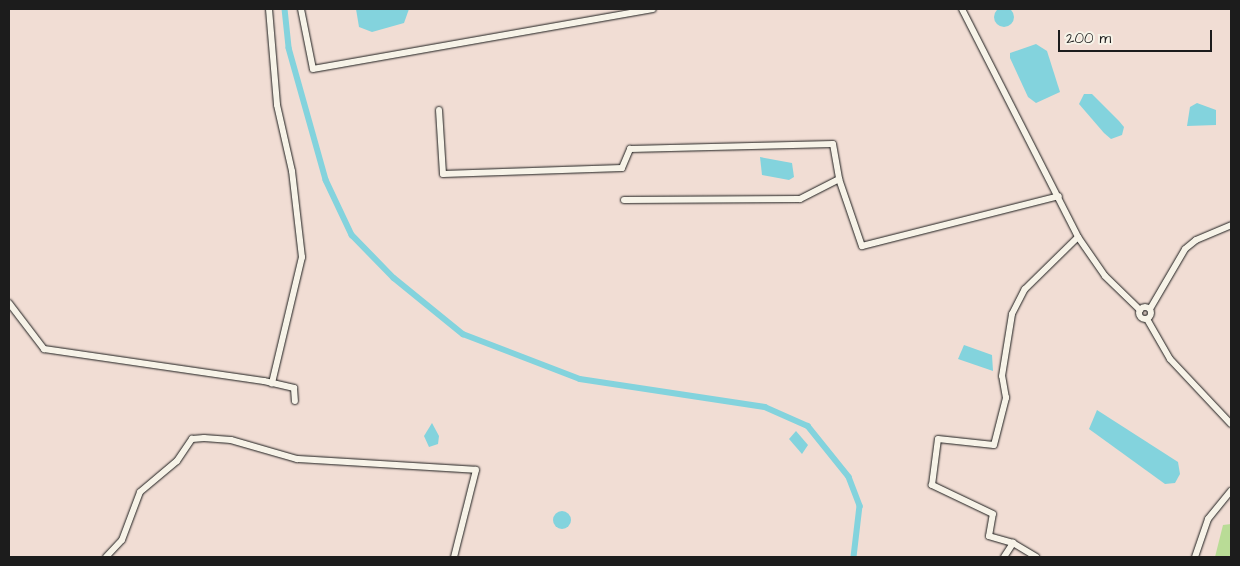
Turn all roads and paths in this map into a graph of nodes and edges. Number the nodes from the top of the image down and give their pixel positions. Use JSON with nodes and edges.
{"nodes":[{"id":1,"x":269,"y":9,"type":"edge"},
{"id":2,"x":301,"y":9,"type":"edge"},
{"id":3,"x":653,"y":9,"type":"edge"},
{"id":4,"x":962,"y":9,"type":"edge"},
{"id":5,"x":439,"y":110,"type":"dead end"},
{"id":6,"x":839,"y":179,"type":"junction"},
{"id":7,"x":1059,"y":196,"type":"junction"},
{"id":8,"x":624,"y":200,"type":"dead end"},
{"id":9,"x":1231,"y":225,"type":"edge"},
{"id":10,"x":1078,"y":237,"type":"junction"},
{"id":11,"x":9,"y":303,"type":"edge"},
{"id":12,"x":1140,"y":310,"type":"junction"},
{"id":13,"x":1150,"y":310,"type":"junction"},
{"id":14,"x":1146,"y":319,"type":"junction"},
{"id":15,"x":272,"y":383,"type":"junction"},
{"id":16,"x":295,"y":401,"type":"dead end"},
{"id":17,"x":1231,"y":424,"type":"edge"},
{"id":18,"x":1231,"y":491,"type":"edge"},
{"id":19,"x":1013,"y":543,"type":"junction"},
{"id":20,"x":106,"y":557,"type":"edge"},
{"id":21,"x":454,"y":557,"type":"edge"},
{"id":22,"x":1004,"y":557,"type":"edge"},
{"id":23,"x":1036,"y":557,"type":"edge"},
{"id":24,"x":1195,"y":557,"type":"edge"}],
"edges":[{"from":1,"to":15,"type":"street"},
{"from":2,"to":3,"type":"street"},
{"from":4,"to":7,"type":"street"},
{"from":5,"to":6,"type":"street"},
{"from":6,"to":7,"type":"street"},
{"from":6,"to":8,"type":"street"},
{"from":7,"to":10,"type":"street"},
{"from":9,"to":13,"type":"street"},
{"from":10,"to":12,"type":"street"},
{"from":10,"to":19,"type":"street"},
{"from":11,"to":15,"type":"street"},
{"from":12,"to":13,"type":"street"},
{"from":12,"to":14,"type":"street"},
{"from":13,"to":14,"type":"street"},
{"from":14,"to":17,"type":"street"},
{"from":15,"to":16,"type":"street"},
{"from":18,"to":24,"type":"street"},
{"from":19,"to":22,"type":"street"},
{"from":19,"to":23,"type":"street"},
{"from":20,"to":21,"type":"street"}]}
